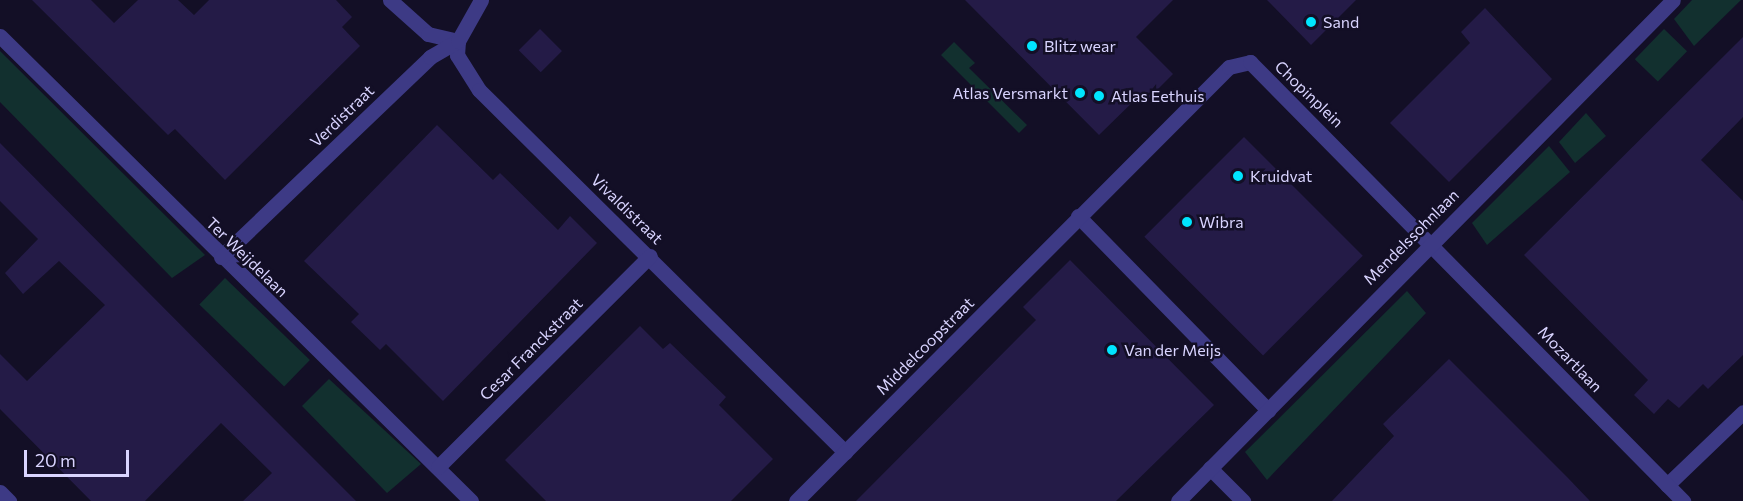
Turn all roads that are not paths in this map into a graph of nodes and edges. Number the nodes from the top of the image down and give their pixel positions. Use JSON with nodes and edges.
{"nodes":[{"id":1,"x":390,"y":0,"type":"edge"},
{"id":2,"x":481,"y":0,"type":"edge"},
{"id":3,"x":1673,"y":0,"type":"edge"},
{"id":4,"x":0,"y":36,"type":"edge"},
{"id":5,"x":459,"y":41,"type":"junction"},
{"id":6,"x":1078,"y":216,"type":"junction"},
{"id":7,"x":1431,"y":242,"type":"junction"},
{"id":8,"x":650,"y":256,"type":"junction"},
{"id":9,"x":221,"y":257,"type":"junction"},
{"id":10,"x":1268,"y":410,"type":"junction"},
{"id":11,"x":1743,"y":412,"type":"edge"},
{"id":12,"x":845,"y":452,"type":"junction"},
{"id":13,"x":438,"y":467,"type":"junction"},
{"id":14,"x":1210,"y":468,"type":"junction"},
{"id":15,"x":1667,"y":485,"type":"junction"},
{"id":16,"x":0,"y":492,"type":"edge"},
{"id":17,"x":9,"y":501,"type":"edge"},
{"id":18,"x":471,"y":501,"type":"edge"},
{"id":19,"x":796,"y":501,"type":"edge"},
{"id":20,"x":1178,"y":501,"type":"edge"},
{"id":21,"x":1243,"y":501,"type":"edge"},
{"id":22,"x":1683,"y":501,"type":"edge"}],
"edges":[{"from":1,"to":5,"type":"street"},
{"from":2,"to":5,"type":"street"},
{"from":3,"to":7,"type":"street","name":"Mendelssohnlaan"},
{"from":4,"to":9,"type":"street","name":"Ter Weijdelaan"},
{"from":5,"to":8,"type":"street","name":"Vivaldistraat"},
{"from":5,"to":9,"type":"street","name":"Verdistraat"},
{"from":6,"to":7,"type":"street","name":"Chopinplein"},
{"from":6,"to":10,"type":"street"},
{"from":6,"to":12,"type":"street","name":"Middelcoopstraat"},
{"from":7,"to":10,"type":"street","name":"Mendelssohnlaan"},
{"from":7,"to":15,"type":"street","name":"Mozartlaan"},
{"from":8,"to":12,"type":"street","name":"Vivaldistraat"},
{"from":8,"to":13,"type":"street","name":"Cesar Franckstraat"},
{"from":9,"to":13,"type":"street","name":"Ter Weijdelaan"},
{"from":10,"to":14,"type":"street","name":"Mendelssohnlaan"},
{"from":11,"to":15,"type":"street"},
{"from":12,"to":19,"type":"street","name":"Middelcoopstraat"},
{"from":13,"to":18,"type":"street","name":"Ter Weijdelaan"},
{"from":14,"to":20,"type":"street","name":"Mendelssohnlaan"},
{"from":14,"to":21,"type":"street"},
{"from":15,"to":22,"type":"street","name":"Mozartlaan"},
{"from":16,"to":17,"type":"street"}]}
